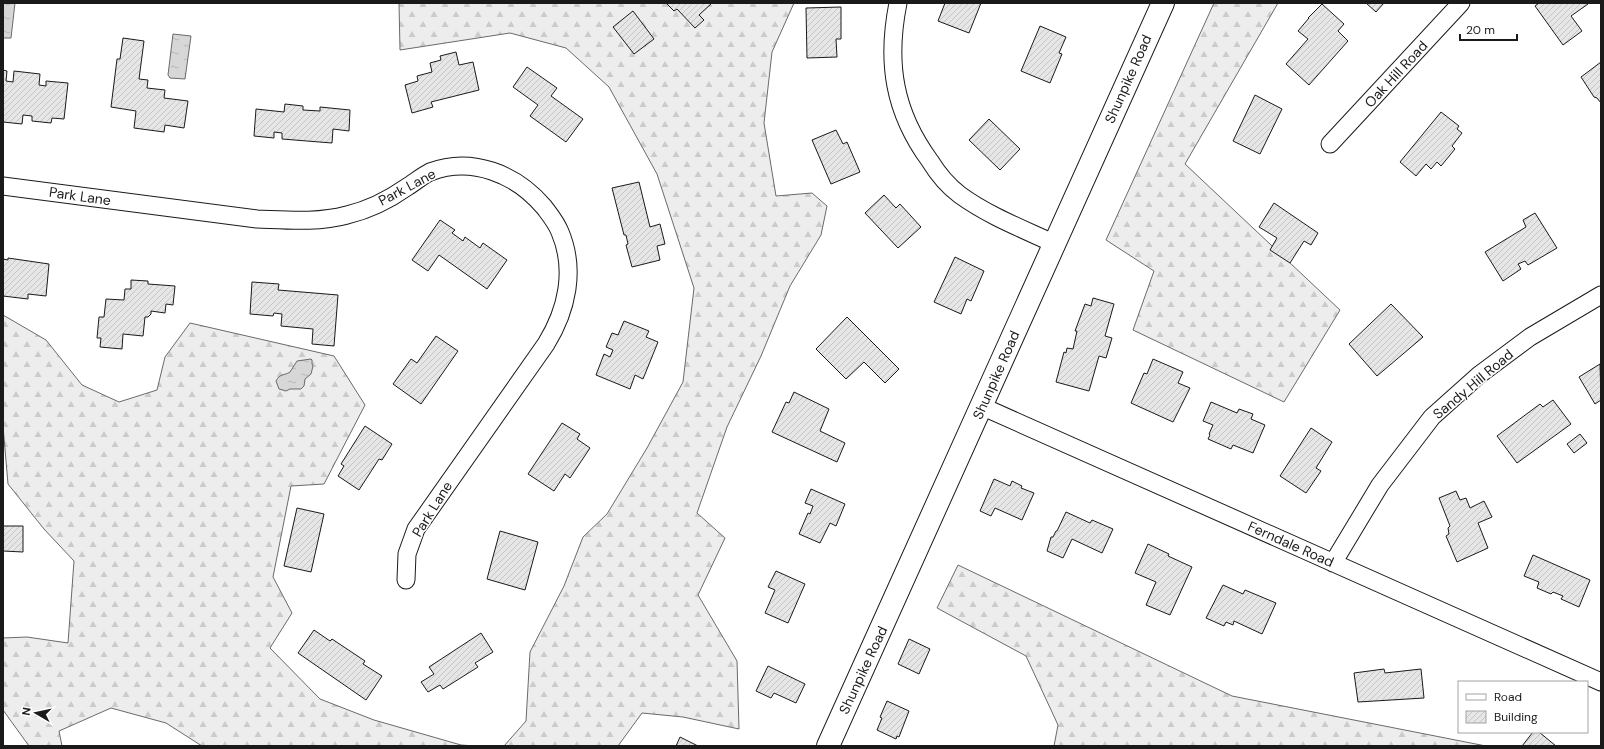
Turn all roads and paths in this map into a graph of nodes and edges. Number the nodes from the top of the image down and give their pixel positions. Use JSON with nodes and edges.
{"nodes":[{"id":1,"x":898,"y":3,"type":"edge"},
{"id":2,"x":1163,"y":3,"type":"edge"},
{"id":3,"x":1462,"y":3,"type":"edge"},
{"id":4,"x":1330,"y":144,"type":"dead end"},
{"id":5,"x":3,"y":186,"type":"edge"},
{"id":6,"x":1055,"y":244,"type":"junction"},
{"id":7,"x":1601,"y":296,"type":"edge"},
{"id":8,"x":981,"y":406,"type":"junction"},
{"id":9,"x":1333,"y":563,"type":"junction"},
{"id":10,"x":406,"y":580,"type":"dead end"},
{"id":11,"x":1601,"y":682,"type":"edge"},
{"id":12,"x":828,"y":746,"type":"edge"}],
"edges":[{"from":1,"to":6,"type":"street"},
{"from":2,"to":6,"type":"main road","name":"Shunpike Road"},
{"from":3,"to":4,"type":"street","name":"Oak Hill Road"},
{"from":5,"to":10,"type":"street","name":"Park Lane"},
{"from":6,"to":8,"type":"main road","name":"Shunpike Road"},
{"from":7,"to":9,"type":"street","name":"Sandy Hill Road"},
{"from":8,"to":9,"type":"street","name":"Ferndale Road"},
{"from":8,"to":12,"type":"main road","name":"Shunpike Road"},
{"from":9,"to":11,"type":"street","name":"Ferndale Road"}]}
